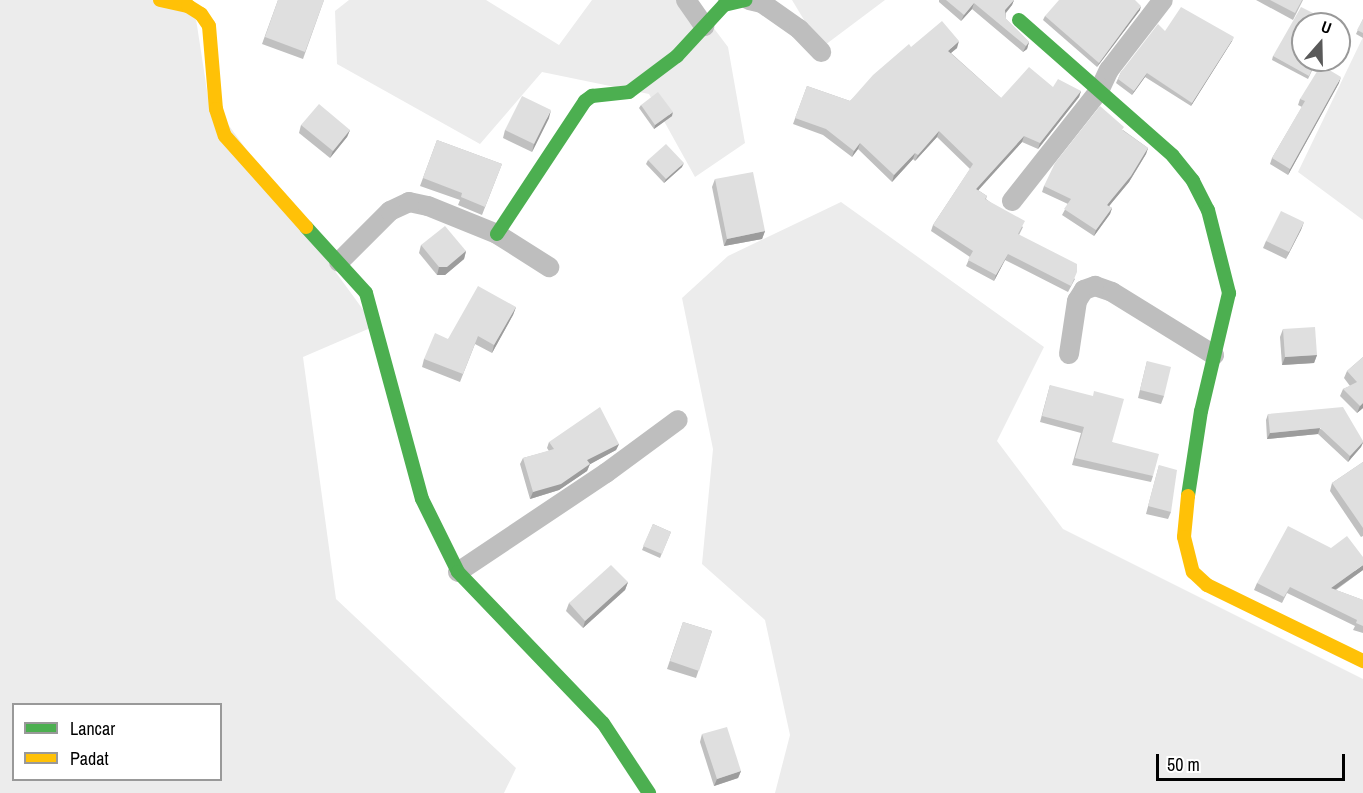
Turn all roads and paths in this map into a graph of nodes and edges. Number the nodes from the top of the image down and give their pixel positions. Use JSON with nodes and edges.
{"nodes":[{"id":1,"x":160,"y":0,"type":"edge"},
{"id":2,"x":686,"y":0,"type":"edge"},
{"id":3,"x":747,"y":0,"type":"edge"},
{"id":4,"x":1163,"y":0,"type":"edge"},
{"id":5,"x":188,"y":3,"type":"edge"},
{"id":6,"x":1019,"y":20,"type":"dead end"},
{"id":7,"x":704,"y":26,"type":"junction"},
{"id":8,"x":821,"y":52,"type":"dead end"},
{"id":9,"x":1099,"y":91,"type":"junction"},
{"id":10,"x":1012,"y":201,"type":"dead end"},
{"id":11,"x":497,"y":234,"type":"junction"},
{"id":12,"x":339,"y":262,"type":"junction"},
{"id":13,"x":549,"y":267,"type":"dead end"},
{"id":14,"x":1070,"y":354,"type":"dead end"},
{"id":15,"x":1214,"y":355,"type":"junction"},
{"id":16,"x":678,"y":420,"type":"dead end"},
{"id":17,"x":459,"y":572,"type":"junction"},
{"id":18,"x":1363,"y":661,"type":"edge"},
{"id":19,"x":649,"y":793,"type":"edge"}],
"edges":[{"from":1,"to":5,"type":"street"},
{"from":2,"to":7,"type":"street"},
{"from":3,"to":7,"type":"street"},
{"from":3,"to":8,"type":"street"},
{"from":4,"to":9,"type":"street"},
{"from":5,"to":12,"type":"street"},
{"from":6,"to":9,"type":"street"},
{"from":7,"to":11,"type":"street"},
{"from":9,"to":10,"type":"street"},
{"from":9,"to":15,"type":"street"},
{"from":11,"to":12,"type":"street"},
{"from":11,"to":13,"type":"street"},
{"from":12,"to":17,"type":"street"},
{"from":14,"to":15,"type":"street"},
{"from":15,"to":18,"type":"street"},
{"from":16,"to":17,"type":"street"},
{"from":17,"to":19,"type":"street"}]}
